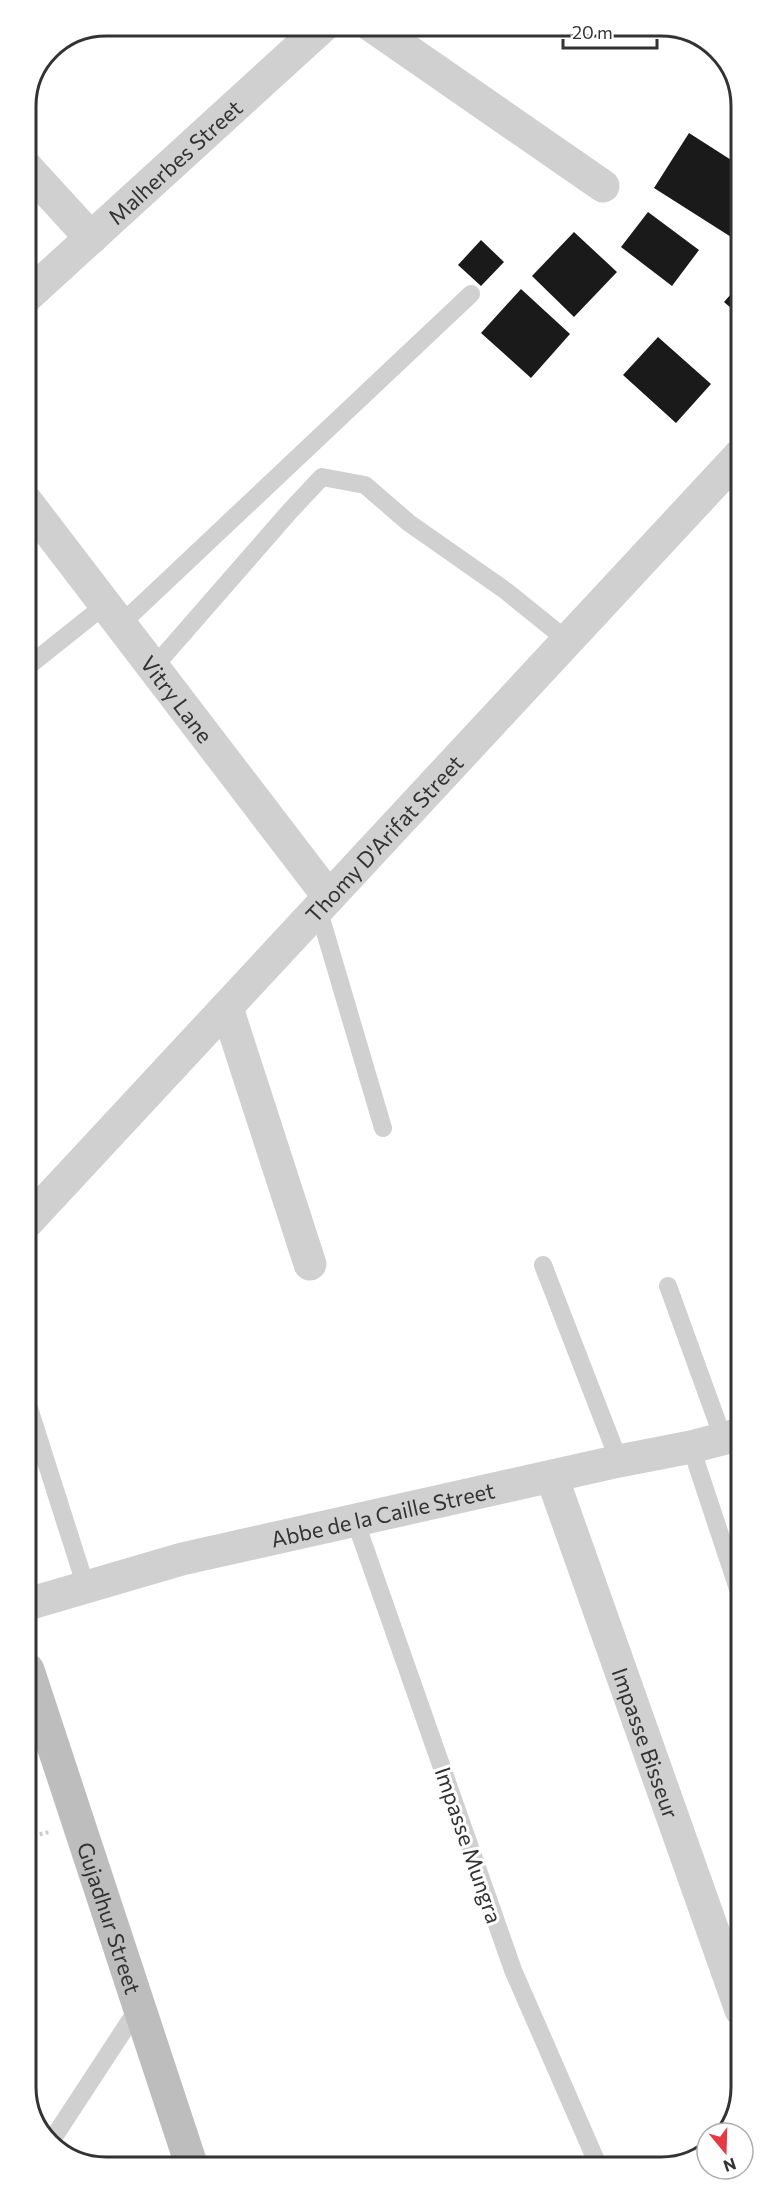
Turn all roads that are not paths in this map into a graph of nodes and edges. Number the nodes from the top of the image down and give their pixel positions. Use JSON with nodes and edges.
{"nodes":[{"id":1,"x":312,"y":36,"type":"edge"},
{"id":2,"x":386,"y":36,"type":"edge"},
{"id":3,"x":36,"y":178,"type":"edge"},
{"id":4,"x":603,"y":186,"type":"dead end"},
{"id":5,"x":91,"y":238,"type":"junction"},
{"id":6,"x":36,"y":288,"type":"edge"},
{"id":7,"x":471,"y":294,"type":"dead end"},
{"id":8,"x":731,"y":465,"type":"edge"},
{"id":9,"x":36,"y":514,"type":"edge"},
{"id":10,"x":113,"y":615,"type":"junction"},
{"id":11,"x":568,"y":641,"type":"junction"},
{"id":12,"x":36,"y":662,"type":"edge"},
{"id":13,"x":153,"y":668,"type":"junction"},
{"id":14,"x":324,"y":903,"type":"junction"},
{"id":15,"x":227,"y":1008,"type":"junction"},
{"id":16,"x":384,"y":1128,"type":"dead end"},
{"id":17,"x":36,"y":1212,"type":"edge"},
{"id":18,"x":310,"y":1264,"type":"dead end"},
{"id":19,"x":543,"y":1265,"type":"dead end"},
{"id":20,"x":668,"y":1286,"type":"dead end"},
{"id":21,"x":36,"y":1430,"type":"edge"},
{"id":22,"x":731,"y":1434,"type":"edge"},
{"id":23,"x":731,"y":1436,"type":"edge"},
{"id":24,"x":691,"y":1447,"type":"junction"},
{"id":25,"x":620,"y":1461,"type":"junction"},
{"id":26,"x":552,"y":1477,"type":"junction"},
{"id":27,"x":355,"y":1520,"type":"junction"},
{"id":28,"x":731,"y":1568,"type":"edge"},
{"id":29,"x":86,"y":1587,"type":"junction"},
{"id":30,"x":36,"y":1602,"type":"edge"},
{"id":31,"x":36,"y":1711,"type":"edge"},
{"id":32,"x":731,"y":1982,"type":"edge"},
{"id":33,"x":139,"y":2007,"type":"junction"},
{"id":34,"x":55,"y":2135,"type":"edge"},
{"id":35,"x":189,"y":2157,"type":"edge"},
{"id":36,"x":595,"y":2157,"type":"edge"}],
"edges":[{"from":1,"to":5,"type":"street","name":"Malherbes Street"},
{"from":2,"to":4,"type":"street"},
{"from":3,"to":5,"type":"street"},
{"from":5,"to":6,"type":"street","name":"Malherbes Street"},
{"from":7,"to":10,"type":"lane"},
{"from":8,"to":11,"type":"street","name":"Thomy D'Arifat Street"},
{"from":9,"to":10,"type":"street","name":"Vitry Lane"},
{"from":10,"to":12,"type":"lane"},
{"from":10,"to":13,"type":"street","name":"Vitry Lane"},
{"from":11,"to":13,"type":"lane"},
{"from":11,"to":14,"type":"street","name":"Thomy D'Arifat Street"},
{"from":13,"to":14,"type":"street","name":"Vitry Lane"},
{"from":14,"to":15,"type":"street","name":"Thomy D'Arifat Street"},
{"from":14,"to":16,"type":"lane"},
{"from":15,"to":17,"type":"street","name":"Thomy D'Arifat Street"},
{"from":15,"to":18,"type":"street"},
{"from":19,"to":25,"type":"lane"},
{"from":20,"to":22,"type":"lane"},
{"from":21,"to":29,"type":"lane"},
{"from":23,"to":24,"type":"street","name":"Abbe de la Caille Street"},
{"from":24,"to":25,"type":"street","name":"Abbe de la Caille Street"},
{"from":24,"to":28,"type":"lane"},
{"from":25,"to":26,"type":"street","name":"Abbe de la Caille Street"},
{"from":26,"to":27,"type":"street","name":"Abbe de la Caille Street"},
{"from":26,"to":32,"type":"street","name":"Impasse Bisseur"},
{"from":27,"to":29,"type":"street","name":"Abbe de la Caille Street"},
{"from":27,"to":36,"type":"lane","name":"Impasse Mungra"},
{"from":29,"to":30,"type":"street","name":"Abbe de la Caille Street"},
{"from":31,"to":33,"type":"street","name":"Gujadhur Street"},
{"from":33,"to":34,"type":"lane"},
{"from":33,"to":35,"type":"street","name":"Gujadhur Street"}]}
